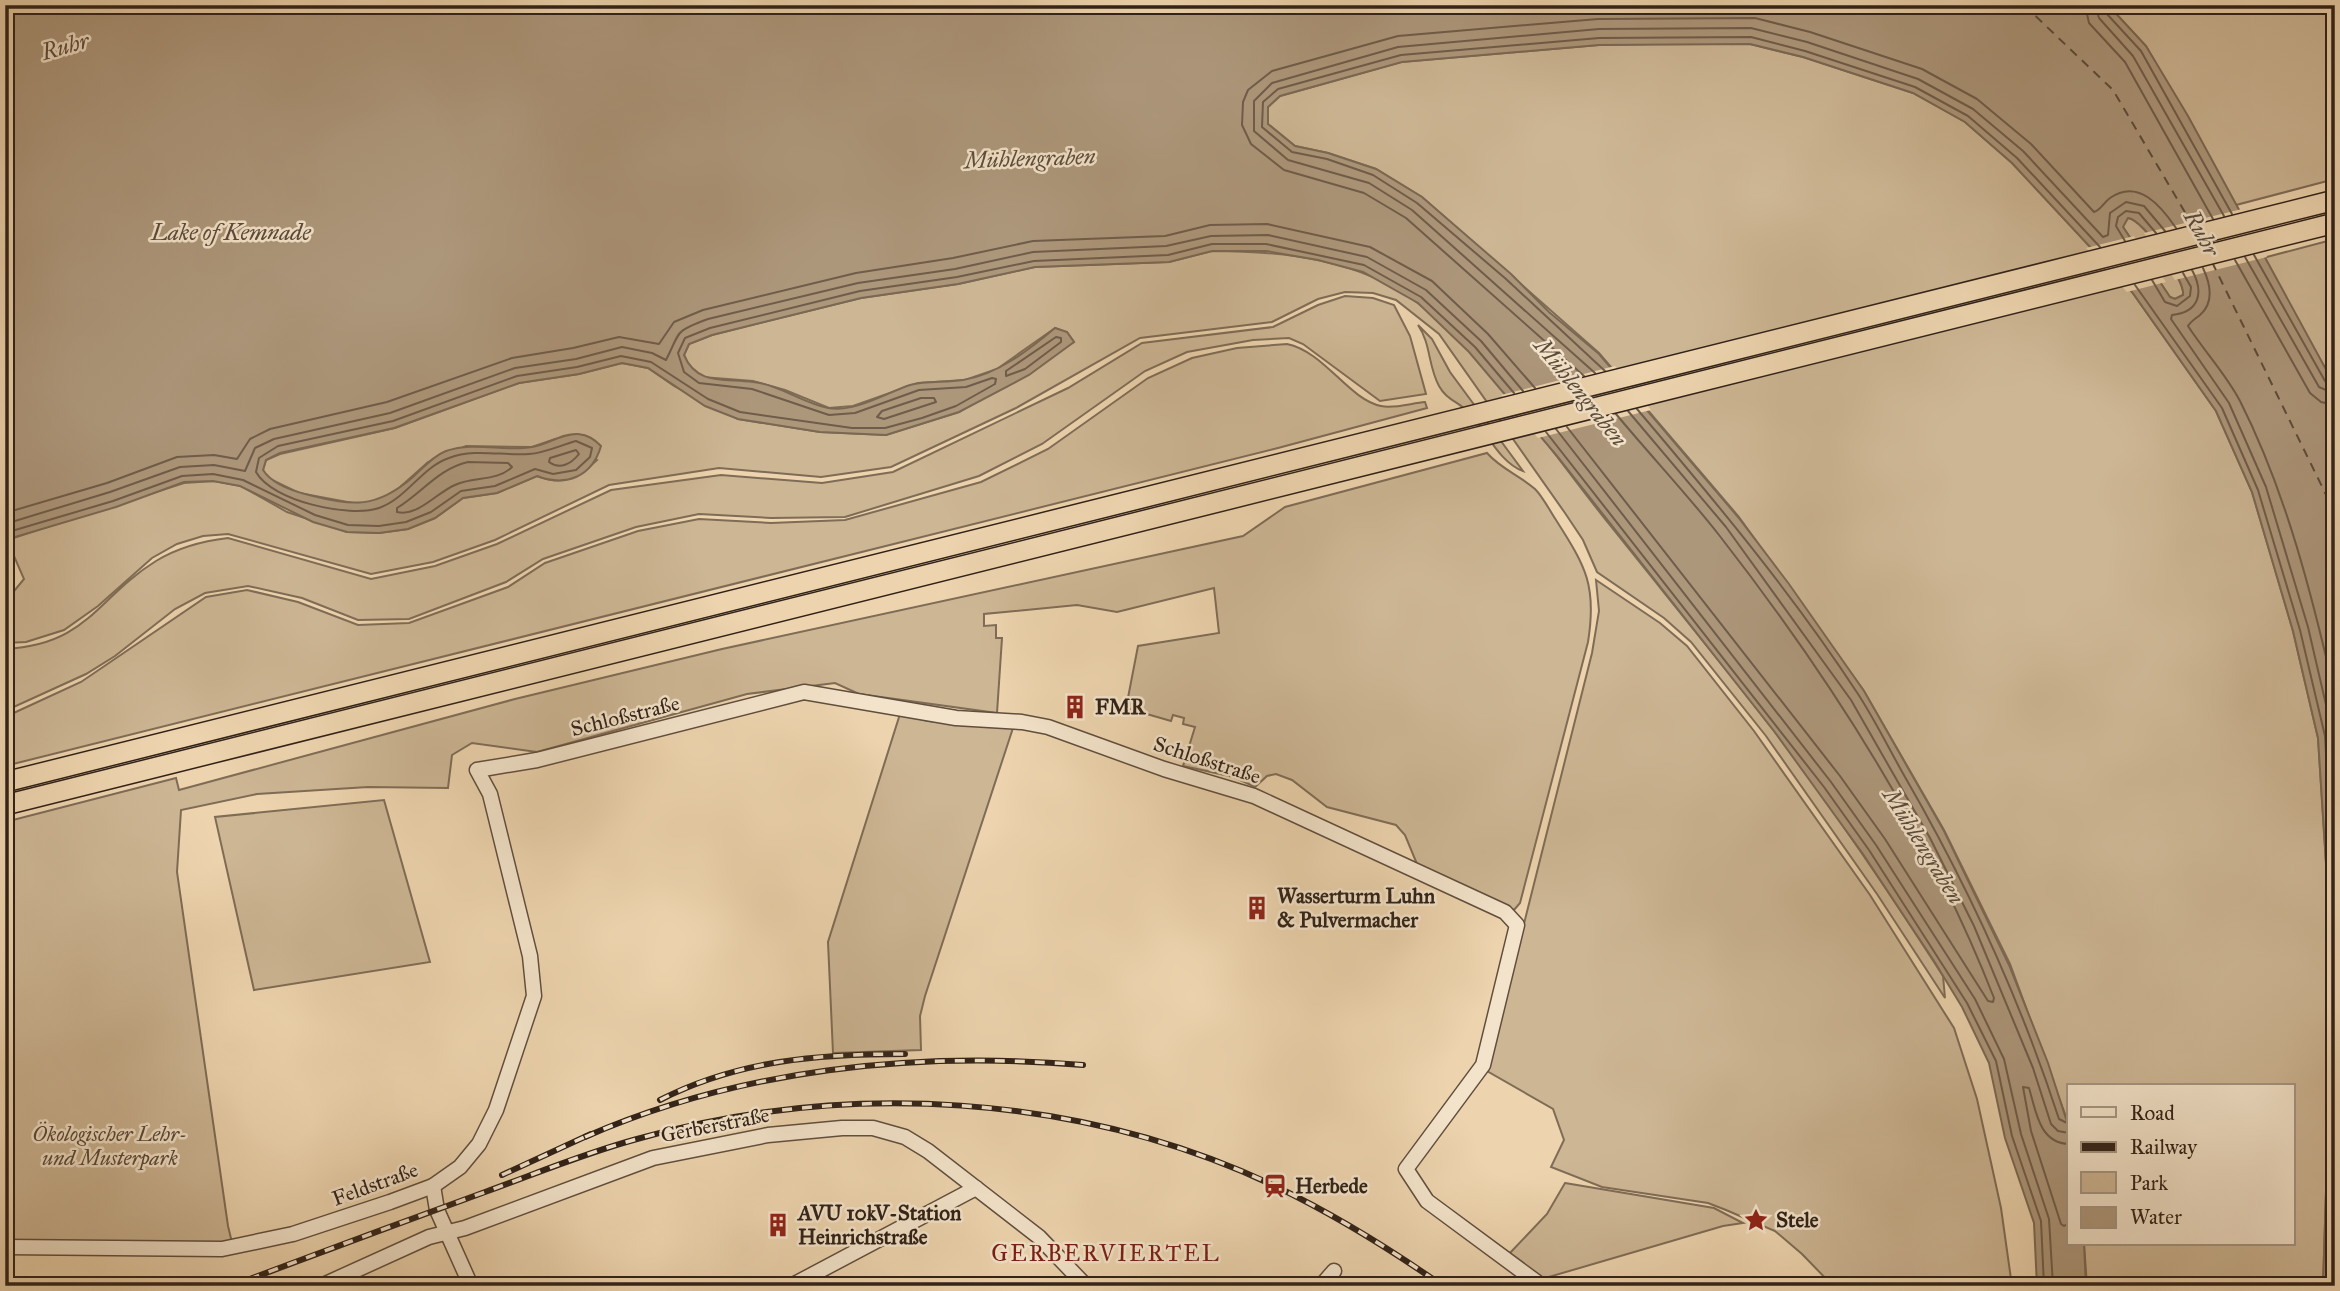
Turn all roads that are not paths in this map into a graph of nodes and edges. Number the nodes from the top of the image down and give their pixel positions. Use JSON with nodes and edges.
{"nodes":[{"id":1,"x":2335,"y":200,"type":"edge"},
{"id":2,"x":2335,"y":223,"type":"edge"},
{"id":3,"x":477,"y":770,"type":"joint"},
{"id":4,"x":5,"y":782,"type":"edge"},
{"id":5,"x":5,"y":805,"type":"edge"},
{"id":6,"x":433,"y":1186,"type":"junction"},
{"id":7,"x":975,"y":1188,"type":"junction"},
{"id":8,"x":446,"y":1232,"type":"junction"},
{"id":9,"x":5,"y":1247,"type":"edge"},
{"id":10,"x":1334,"y":1271,"type":"dead end"},
{"id":11,"x":321,"y":1286,"type":"edge"},
{"id":12,"x":471,"y":1286,"type":"edge"},
{"id":13,"x":791,"y":1286,"type":"edge"},
{"id":14,"x":1086,"y":1286,"type":"edge"},
{"id":15,"x":1321,"y":1286,"type":"edge"},
{"id":16,"x":1542,"y":1286,"type":"edge"}],
"edges":[{"from":1,"to":4,"type":"highway"},
{"from":2,"to":5,"type":"highway"},
{"from":3,"to":6,"type":"street","name":"Feldstraße"},
{"from":3,"to":16,"type":"street","name":"Schloßstraße"},
{"from":6,"to":8,"type":"street"},
{"from":6,"to":9,"type":"street","name":"Feldstraße"},
{"from":7,"to":8,"type":"street","name":"Gerberstraße"},
{"from":7,"to":13,"type":"street"},
{"from":7,"to":14,"type":"street","name":"Gerberstraße"},
{"from":8,"to":11,"type":"street","name":"Gerberstraße"},
{"from":8,"to":12,"type":"street"},
{"from":10,"to":15,"type":"street"}]}
